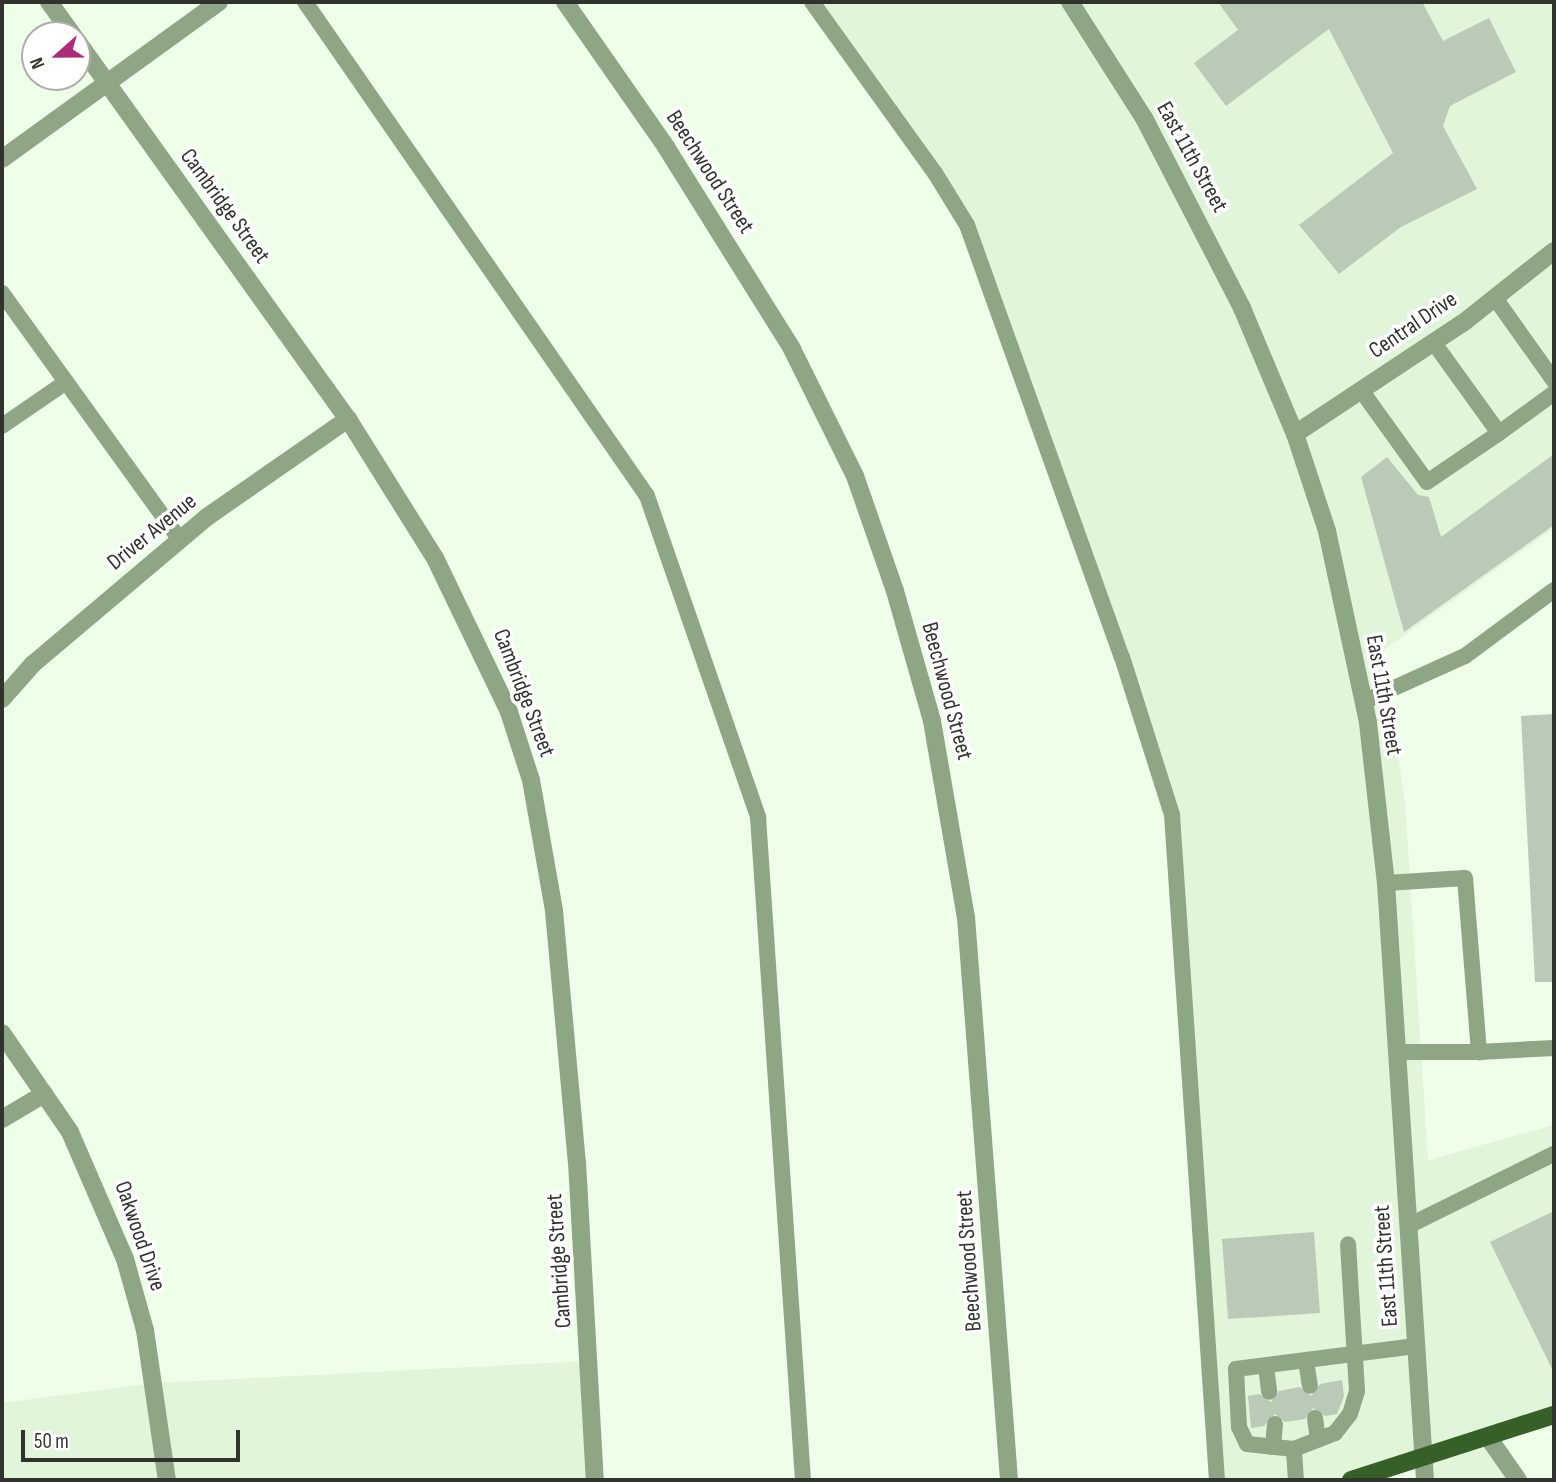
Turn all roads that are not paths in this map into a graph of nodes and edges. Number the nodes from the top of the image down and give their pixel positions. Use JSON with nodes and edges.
{"nodes":[{"id":1,"x":49,"y":2,"type":"edge"},
{"id":2,"x":219,"y":2,"type":"edge"},
{"id":3,"x":305,"y":2,"type":"edge"},
{"id":4,"x":565,"y":2,"type":"edge"},
{"id":5,"x":812,"y":2,"type":"edge"},
{"id":6,"x":1070,"y":2,"type":"edge"},
{"id":7,"x":63,"y":21,"type":"edge"},
{"id":8,"x":91,"y":60,"type":"edge"},
{"id":9,"x":107,"y":82,"type":"junction"},
{"id":10,"x":2,"y":159,"type":"edge"},
{"id":11,"x":1554,"y":251,"type":"edge"},
{"id":12,"x":2,"y":293,"type":"edge"},
{"id":13,"x":1495,"y":298,"type":"junction"},
{"id":14,"x":1433,"y":342,"type":"junction"},
{"id":15,"x":66,"y":382,"type":"junction"},
{"id":16,"x":1554,"y":382,"type":"edge"},
{"id":17,"x":1361,"y":390,"type":"junction"},
{"id":18,"x":1554,"y":393,"type":"edge"},
{"id":19,"x":348,"y":419,"type":"junction"},
{"id":20,"x":2,"y":426,"type":"edge"},
{"id":21,"x":1499,"y":433,"type":"junction"},
{"id":22,"x":1295,"y":434,"type":"junction"},
{"id":23,"x":180,"y":540,"type":"junction"},
{"id":24,"x":1554,"y":590,"type":"edge"},
{"id":25,"x":2,"y":699,"type":"edge"},
{"id":26,"x":1363,"y":702,"type":"junction"},
{"id":27,"x":1386,"y":883,"type":"junction"},
{"id":28,"x":2,"y":1032,"type":"edge"},
{"id":29,"x":1554,"y":1048,"type":"edge"},
{"id":30,"x":1398,"y":1052,"type":"junction"},
{"id":31,"x":1479,"y":1052,"type":"junction"},
{"id":32,"x":44,"y":1094,"type":"junction"},
{"id":33,"x":2,"y":1119,"type":"edge"},
{"id":34,"x":1554,"y":1154,"type":"edge"},
{"id":35,"x":1408,"y":1226,"type":"junction"},
{"id":36,"x":1348,"y":1244,"type":"dead end"},
{"id":37,"x":1416,"y":1346,"type":"junction"},
{"id":38,"x":1354,"y":1354,"type":"junction"},
{"id":39,"x":1306,"y":1360,"type":"junction"},
{"id":40,"x":1266,"y":1366,"type":"junction"},
{"id":41,"x":1310,"y":1386,"type":"dead end"},
{"id":42,"x":1269,"y":1392,"type":"dead end"},
{"id":43,"x":1554,"y":1415,"type":"edge"},
{"id":44,"x":1315,"y":1418,"type":"dead end"},
{"id":45,"x":1275,"y":1424,"type":"dead end"},
{"id":46,"x":1488,"y":1437,"type":"junction"},
{"id":47,"x":1318,"y":1439,"type":"junction"},
{"id":48,"x":1273,"y":1447,"type":"junction"},
{"id":49,"x":1294,"y":1449,"type":"junction"},
{"id":50,"x":1423,"y":1459,"type":"junction"},
{"id":51,"x":167,"y":1480,"type":"edge"},
{"id":52,"x":595,"y":1480,"type":"edge"},
{"id":53,"x":803,"y":1480,"type":"edge"},
{"id":54,"x":1009,"y":1480,"type":"edge"},
{"id":55,"x":1217,"y":1480,"type":"edge"},
{"id":56,"x":1296,"y":1480,"type":"edge"},
{"id":57,"x":1351,"y":1480,"type":"edge"},
{"id":58,"x":1424,"y":1480,"type":"edge"},
{"id":59,"x":1518,"y":1480,"type":"edge"}],
"edges":[{"from":1,"to":7,"type":"street"},
{"from":2,"to":9,"type":"street"},
{"from":3,"to":53,"type":"lane"},
{"from":4,"to":54,"type":"street","name":"Beechwood Street"},
{"from":5,"to":55,"type":"lane"},
{"from":6,"to":22,"type":"street","name":"East 11th Street"},
{"from":8,"to":9,"type":"street","name":"Cambridge Street"},
{"from":9,"to":10,"type":"street"},
{"from":9,"to":19,"type":"street","name":"Cambridge Street"},
{"from":11,"to":13,"type":"street","name":"Central Drive"},
{"from":12,"to":15,"type":"lane"},
{"from":13,"to":14,"type":"street","name":"Central Drive"},
{"from":13,"to":16,"type":"lane"},
{"from":14,"to":17,"type":"street","name":"Central Drive"},
{"from":14,"to":21,"type":"lane"},
{"from":15,"to":20,"type":"lane"},
{"from":15,"to":23,"type":"lane"},
{"from":17,"to":21,"type":"lane"},
{"from":17,"to":22,"type":"street","name":"Central Drive"},
{"from":18,"to":21,"type":"lane"},
{"from":19,"to":23,"type":"street","name":"Driver Avenue"},
{"from":19,"to":52,"type":"street","name":"Cambridge Street"},
{"from":22,"to":26,"type":"street","name":"East 11th Street"},
{"from":23,"to":25,"type":"street","name":"Driver Avenue"},
{"from":24,"to":26,"type":"lane"},
{"from":26,"to":27,"type":"street","name":"East 11th Street"},
{"from":27,"to":30,"type":"street","name":"East 11th Street"},
{"from":27,"to":31,"type":"lane"},
{"from":28,"to":32,"type":"street","name":"Oakwood Drive"},
{"from":29,"to":31,"type":"lane"},
{"from":30,"to":31,"type":"lane"},
{"from":30,"to":35,"type":"street","name":"East 11th Street"},
{"from":32,"to":33,"type":"street"},
{"from":32,"to":51,"type":"street","name":"Oakwood Drive"},
{"from":34,"to":35,"type":"lane"},
{"from":35,"to":37,"type":"street","name":"East 11th Street"},
{"from":36,"to":38,"type":"lane"},
{"from":37,"to":38,"type":"lane"},
{"from":37,"to":50,"type":"street","name":"East 11th Street"},
{"from":38,"to":39,"type":"lane"},
{"from":38,"to":47,"type":"lane"},
{"from":39,"to":40,"type":"lane"},
{"from":39,"to":41,"type":"lane"},
{"from":40,"to":42,"type":"lane"},
{"from":40,"to":48,"type":"lane"},
{"from":43,"to":46,"type":"main road"},
{"from":44,"to":47,"type":"lane"},
{"from":45,"to":48,"type":"lane"},
{"from":46,"to":50,"type":"main road"},
{"from":46,"to":59,"type":"street"},
{"from":47,"to":49,"type":"lane"},
{"from":48,"to":49,"type":"lane"},
{"from":49,"to":56,"type":"lane"},
{"from":50,"to":57,"type":"main road"},
{"from":50,"to":58,"type":"street","name":"East 11th Street"}]}
